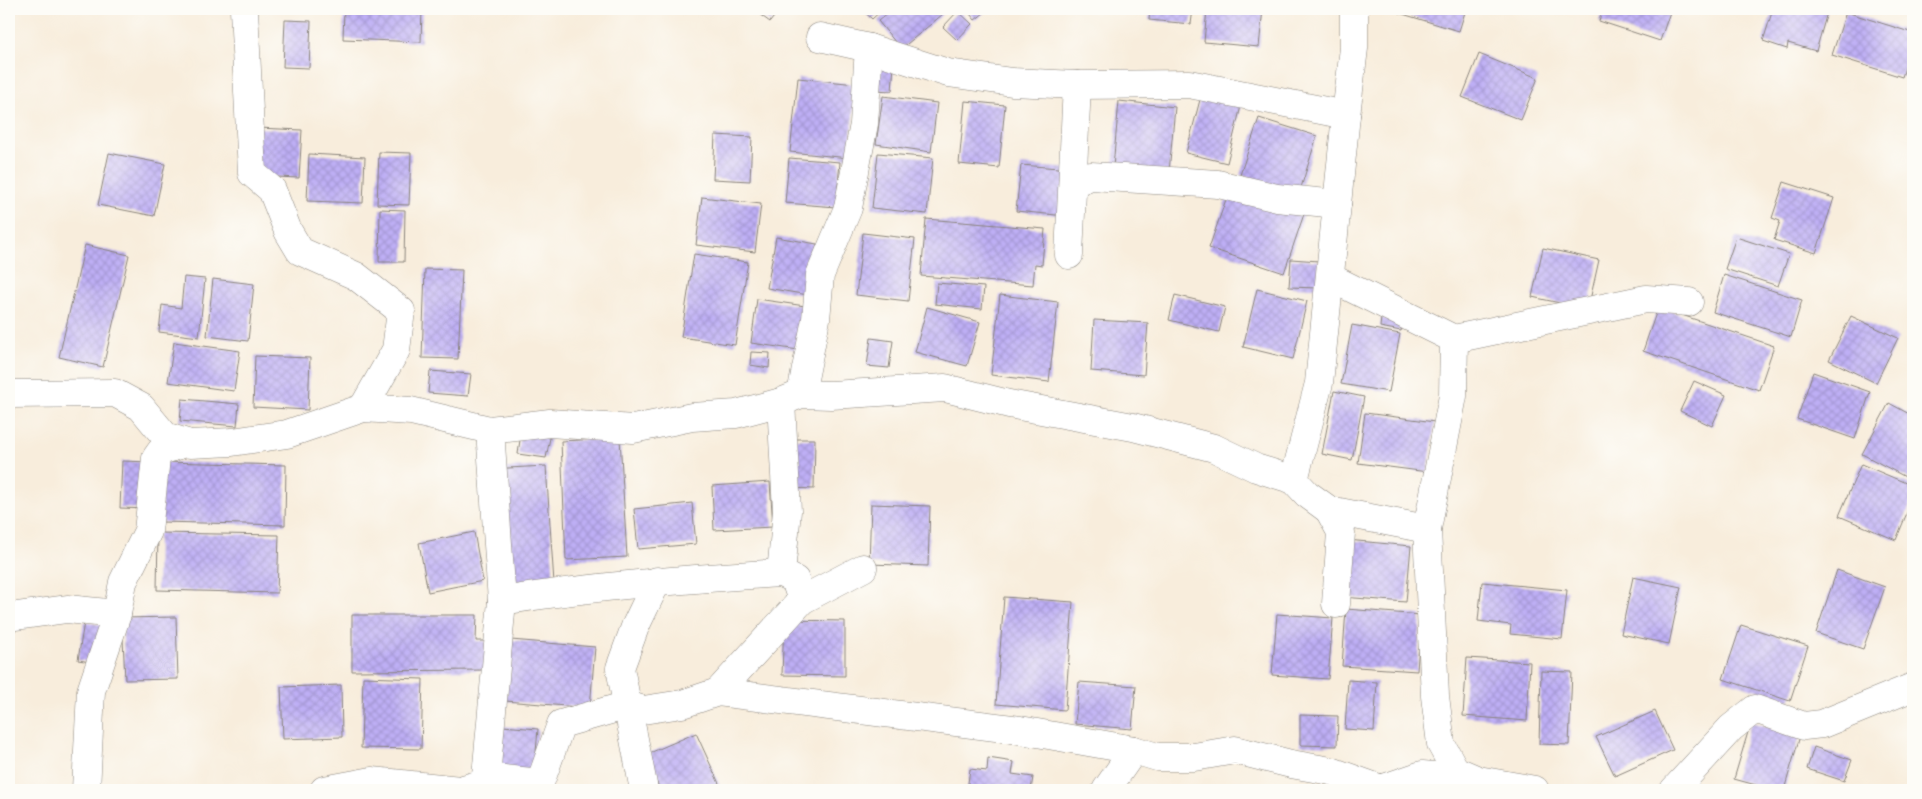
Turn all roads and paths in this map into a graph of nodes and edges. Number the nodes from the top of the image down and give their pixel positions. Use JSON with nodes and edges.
{"nodes":[{"id":1,"x":244,"y":9,"type":"edge"},
{"id":2,"x":1354,"y":9,"type":"edge"},
{"id":3,"x":820,"y":37,"type":"dead end"},
{"id":4,"x":869,"y":48,"type":"junction"},
{"id":5,"x":1077,"y":85,"type":"junction"},
{"id":6,"x":1346,"y":116,"type":"junction"},
{"id":7,"x":1073,"y":183,"type":"junction"},
{"id":8,"x":1337,"y":204,"type":"junction"},
{"id":9,"x":1069,"y":255,"type":"dead end"},
{"id":10,"x":1331,"y":278,"type":"junction"},
{"id":11,"x":1690,"y":302,"type":"dead end"},
{"id":12,"x":1454,"y":339,"type":"junction"},
{"id":13,"x":9,"y":394,"type":"edge"},
{"id":14,"x":791,"y":398,"type":"junction"},
{"id":15,"x":363,"y":408,"type":"junction"},
{"id":16,"x":490,"y":430,"type":"junction"},
{"id":17,"x":186,"y":443,"type":"junction"},
{"id":18,"x":1294,"y":480,"type":"junction"},
{"id":19,"x":1329,"y":510,"type":"junction"},
{"id":20,"x":1427,"y":529,"type":"junction"},
{"id":21,"x":863,"y":568,"type":"dead end"},
{"id":22,"x":781,"y":573,"type":"junction"},
{"id":23,"x":657,"y":581,"type":"junction"},
{"id":24,"x":802,"y":600,"type":"junction"},
{"id":25,"x":502,"y":601,"type":"junction"},
{"id":26,"x":1336,"y":604,"type":"dead end"},
{"id":27,"x":116,"y":614,"type":"junction"},
{"id":28,"x":9,"y":617,"type":"edge"},
{"id":29,"x":1913,"y":687,"type":"edge"},
{"id":30,"x":718,"y":692,"type":"junction"},
{"id":31,"x":628,"y":705,"type":"junction"},
{"id":32,"x":1134,"y":750,"type":"junction"},
{"id":33,"x":1478,"y":780,"type":"junction"},
{"id":34,"x":483,"y":784,"type":"edge"},
{"id":35,"x":86,"y":790,"type":"edge"},
{"id":36,"x":324,"y":790,"type":"edge"},
{"id":37,"x":644,"y":790,"type":"edge"},
{"id":38,"x":1106,"y":790,"type":"edge"},
{"id":39,"x":1382,"y":790,"type":"edge"},
{"id":40,"x":1536,"y":790,"type":"edge"},
{"id":41,"x":1674,"y":790,"type":"edge"}],
"edges":[{"from":1,"to":15,"type":"street"},
{"from":2,"to":6,"type":"street"},
{"from":3,"to":4,"type":"street"},
{"from":4,"to":5,"type":"street"},
{"from":4,"to":14,"type":"street"},
{"from":5,"to":6,"type":"street"},
{"from":5,"to":7,"type":"street"},
{"from":6,"to":8,"type":"street"},
{"from":7,"to":8,"type":"street"},
{"from":7,"to":9,"type":"street"},
{"from":8,"to":10,"type":"street"},
{"from":10,"to":12,"type":"street"},
{"from":10,"to":18,"type":"street"},
{"from":11,"to":12,"type":"street"},
{"from":12,"to":20,"type":"street"},
{"from":13,"to":17,"type":"street"},
{"from":14,"to":16,"type":"street"},
{"from":14,"to":18,"type":"street"},
{"from":14,"to":22,"type":"street"},
{"from":15,"to":16,"type":"street"},
{"from":15,"to":17,"type":"street"},
{"from":16,"to":25,"type":"street"},
{"from":17,"to":27,"type":"street"},
{"from":18,"to":19,"type":"street"},
{"from":19,"to":20,"type":"street"},
{"from":19,"to":26,"type":"street"},
{"from":20,"to":33,"type":"street"},
{"from":21,"to":24,"type":"street"},
{"from":22,"to":23,"type":"street"},
{"from":22,"to":24,"type":"street"},
{"from":23,"to":25,"type":"street"},
{"from":23,"to":31,"type":"street"},
{"from":24,"to":30,"type":"street"},
{"from":25,"to":34,"type":"street"},
{"from":27,"to":28,"type":"street"},
{"from":27,"to":35,"type":"street"},
{"from":29,"to":41,"type":"street"},
{"from":30,"to":31,"type":"street"},
{"from":30,"to":32,"type":"street"},
{"from":31,"to":34,"type":"street"},
{"from":31,"to":37,"type":"street"},
{"from":32,"to":38,"type":"street"},
{"from":32,"to":39,"type":"street"},
{"from":33,"to":39,"type":"street"},
{"from":33,"to":40,"type":"street"},
{"from":34,"to":36,"type":"street"}]}
